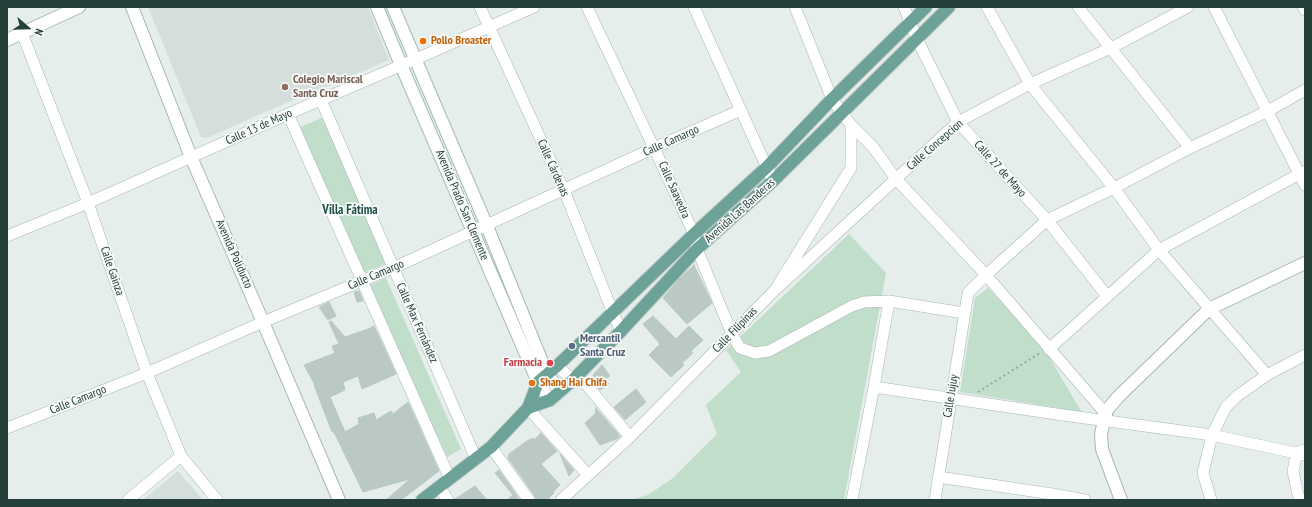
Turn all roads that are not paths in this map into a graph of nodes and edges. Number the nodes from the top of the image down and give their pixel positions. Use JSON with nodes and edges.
{"nodes":[{"id":1,"x":80,"y":7,"type":"edge"},
{"id":2,"x":132,"y":7,"type":"edge"},
{"id":3,"x":377,"y":7,"type":"edge"},
{"id":4,"x":393,"y":7,"type":"edge"},
{"id":5,"x":480,"y":7,"type":"edge"},
{"id":6,"x":534,"y":7,"type":"edge"},
{"id":7,"x":587,"y":7,"type":"edge"},
{"id":8,"x":694,"y":7,"type":"edge"},
{"id":9,"x":795,"y":7,"type":"edge"},
{"id":10,"x":904,"y":7,"type":"edge"},
{"id":11,"x":926,"y":7,"type":"edge"},
{"id":12,"x":949,"y":7,"type":"edge"},
{"id":13,"x":987,"y":7,"type":"edge"},
{"id":14,"x":1078,"y":7,"type":"edge"},
{"id":15,"x":1188,"y":7,"type":"edge"},
{"id":16,"x":1214,"y":7,"type":"edge"},
{"id":17,"x":1303,"y":7,"type":"edge"},
{"id":18,"x":1305,"y":10,"type":"edge"},
{"id":19,"x":910,"y":22,"type":"junction"},
{"id":20,"x":488,"y":27,"type":"junction"},
{"id":21,"x":22,"y":33,"type":"junction"},
{"id":22,"x":917,"y":39,"type":"junction"},
{"id":23,"x":7,"y":40,"type":"edge"},
{"id":24,"x":1111,"y":48,"type":"junction"},
{"id":25,"x":416,"y":59,"type":"junction"},
{"id":26,"x":401,"y":65,"type":"junction"},
{"id":27,"x":1030,"y":84,"type":"junction"},
{"id":28,"x":1305,"y":90,"type":"edge"},
{"id":29,"x":832,"y":99,"type":"junction"},
{"id":30,"x":321,"y":100,"type":"junction"},
{"id":31,"x":741,"y":110,"type":"junction"},
{"id":32,"x":1268,"y":111,"type":"junction"},
{"id":33,"x":842,"y":113,"type":"junction"},
{"id":34,"x":288,"y":114,"type":"junction"},
{"id":35,"x":958,"y":122,"type":"junction"},
{"id":36,"x":851,"y":125,"type":"junction"},
{"id":37,"x":654,"y":148,"type":"junction"},
{"id":38,"x":1190,"y":148,"type":"junction"},
{"id":39,"x":191,"y":157,"type":"junction"},
{"id":40,"x":767,"y":166,"type":"junction"},
{"id":41,"x":1302,"y":173,"type":"edge"},
{"id":42,"x":896,"y":179,"type":"junction"},
{"id":43,"x":774,"y":181,"type":"junction"},
{"id":44,"x":1305,"y":185,"type":"edge"},
{"id":45,"x":1114,"y":188,"type":"junction"},
{"id":46,"x":564,"y":190,"type":"junction"},
{"id":47,"x":88,"y":203,"type":"junction"},
{"id":48,"x":1046,"y":220,"type":"junction"},
{"id":49,"x":487,"y":226,"type":"junction"},
{"id":50,"x":473,"y":231,"type":"junction"},
{"id":51,"x":694,"y":234,"type":"junction"},
{"id":52,"x":7,"y":236,"type":"edge"},
{"id":53,"x":697,"y":249,"type":"junction"},
{"id":54,"x":1159,"y":250,"type":"junction"},
{"id":55,"x":1305,"y":263,"type":"edge"},
{"id":56,"x":393,"y":268,"type":"junction"},
{"id":57,"x":986,"y":275,"type":"junction"},
{"id":58,"x":362,"y":281,"type":"junction"},
{"id":59,"x":775,"y":290,"type":"junction"},
{"id":60,"x":1107,"y":296,"type":"junction"},
{"id":61,"x":889,"y":301,"type":"junction"},
{"id":62,"x":1209,"y":309,"type":"junction"},
{"id":63,"x":613,"y":313,"type":"junction"},
{"id":64,"x":964,"y":314,"type":"junction"},
{"id":65,"x":263,"y":322,"type":"junction"},
{"id":66,"x":621,"y":331,"type":"junction"},
{"id":67,"x":732,"y":334,"type":"junction"},
{"id":68,"x":1049,"y":349,"type":"junction"},
{"id":69,"x":1305,"y":355,"type":"edge"},
{"id":70,"x":557,"y":366,"type":"junction"},
{"id":71,"x":147,"y":373,"type":"junction"},
{"id":72,"x":548,"y":374,"type":"junction"},
{"id":73,"x":1267,"y":375,"type":"junction"},
{"id":74,"x":573,"y":380,"type":"junction"},
{"id":75,"x":538,"y":382,"type":"junction"},
{"id":76,"x":874,"y":387,"type":"junction"},
{"id":77,"x":560,"y":391,"type":"junction"},
{"id":78,"x":951,"y":399,"type":"junction"},
{"id":79,"x":550,"y":400,"type":"junction"},
{"id":80,"x":528,"y":408,"type":"junction"},
{"id":81,"x":1105,"y":417,"type":"junction"},
{"id":82,"x":7,"y":428,"type":"edge"},
{"id":83,"x":1212,"y":435,"type":"junction"},
{"id":84,"x":630,"y":437,"type":"junction"},
{"id":85,"x":491,"y":447,"type":"junction"},
{"id":86,"x":1302,"y":452,"type":"edge"},
{"id":87,"x":181,"y":456,"type":"junction"},
{"id":88,"x":476,"y":459,"type":"junction"},
{"id":89,"x":588,"y":475,"type":"junction"},
{"id":90,"x":938,"y":477,"type":"junction"},
{"id":91,"x":450,"y":479,"type":"junction"},
{"id":92,"x":439,"y":487,"type":"junction"},
{"id":93,"x":128,"y":500,"type":"edge"},
{"id":94,"x":217,"y":500,"type":"edge"},
{"id":95,"x":339,"y":500,"type":"edge"},
{"id":96,"x":422,"y":500,"type":"edge"},
{"id":97,"x":448,"y":500,"type":"edge"},
{"id":98,"x":529,"y":500,"type":"edge"},
{"id":99,"x":561,"y":500,"type":"edge"},
{"id":100,"x":852,"y":500,"type":"edge"},
{"id":101,"x":934,"y":500,"type":"edge"},
{"id":102,"x":1085,"y":500,"type":"edge"},
{"id":103,"x":1121,"y":500,"type":"edge"},
{"id":104,"x":1211,"y":500,"type":"edge"},
{"id":105,"x":1301,"y":500,"type":"edge"}],
"edges":[{"from":1,"to":21,"type":"street"},
{"from":2,"to":39,"type":"street","name":"Avenida Poliducto"},
{"from":3,"to":26,"type":"street","name":"Avenida Prado San Clemente"},
{"from":4,"to":25,"type":"street","name":"Avenida Prado San Clemente"},
{"from":5,"to":20,"type":"street","name":"Calle Cárdenas"},
{"from":6,"to":20,"type":"street","name":"Calle 13 de Mayo"},
{"from":7,"to":37,"type":"street","name":"Calle Saavedra"},
{"from":8,"to":31,"type":"street"},
{"from":9,"to":29,"type":"street"},
{"from":10,"to":19,"type":"street","name":"Calle 27 de Mayo"},
{"from":11,"to":19,"type":"main road","name":"Avenida Las Banderas"},
{"from":12,"to":22,"type":"main road","name":"Avenida Las Banderas"},
{"from":13,"to":27,"type":"street"},
{"from":14,"to":24,"type":"street"},
{"from":15,"to":24,"type":"street","name":"Calle Concepcion"},
{"from":16,"to":32,"type":"street"},
{"from":17,"to":18,"type":"street"},
{"from":19,"to":22,"type":"street","name":"Calle 27 de Mayo"},
{"from":19,"to":29,"type":"main road","name":"Avenida Las Banderas"},
{"from":20,"to":25,"type":"street","name":"Calle 13 de Mayo"},
{"from":20,"to":46,"type":"street","name":"Calle Cárdenas"},
{"from":21,"to":23,"type":"street"},
{"from":21,"to":47,"type":"street","name":"Calle Gainza"},
{"from":22,"to":33,"type":"main road","name":"Avenida Las Banderas"},
{"from":22,"to":35,"type":"street","name":"Calle 27 de Mayo"},
{"from":24,"to":27,"type":"street","name":"Calle Concepcion"},
{"from":24,"to":38,"type":"street"},
{"from":25,"to":26,"type":"street","name":"Calle 13 de Mayo"},
{"from":25,"to":49,"type":"street","name":"Avenida Prado San Clemente"},
{"from":26,"to":30,"type":"street","name":"Calle 13 de Mayo"},
{"from":26,"to":50,"type":"street","name":"Avenida Prado San Clemente"},
{"from":27,"to":35,"type":"street","name":"Calle Concepcion"},
{"from":27,"to":45,"type":"street"},
{"from":28,"to":32,"type":"street"},
{"from":29,"to":33,"type":"street"},
{"from":29,"to":40,"type":"main road","name":"Avenida Las Banderas"},
{"from":30,"to":34,"type":"street","name":"Calle 13 de Mayo"},
{"from":30,"to":56,"type":"street","name":"Calle Max Fernández"},
{"from":31,"to":37,"type":"street","name":"Calle Camargo"},
{"from":31,"to":40,"type":"street"},
{"from":32,"to":38,"type":"street"},
{"from":32,"to":41,"type":"street"},
{"from":33,"to":36,"type":"street"},
{"from":33,"to":43,"type":"main road","name":"Avenida Las Banderas"},
{"from":34,"to":39,"type":"street","name":"Calle 13 de Mayo"},
{"from":34,"to":58,"type":"street"},
{"from":35,"to":42,"type":"street","name":"Calle Concepcion"},
{"from":35,"to":48,"type":"street","name":"Calle 27 de Mayo"},
{"from":36,"to":42,"type":"street"},
{"from":36,"to":59,"type":"street","name":"Calle Filipinas"},
{"from":37,"to":46,"type":"street","name":"Calle Camargo"},
{"from":37,"to":51,"type":"street","name":"Calle Saavedra"},
{"from":38,"to":45,"type":"street"},
{"from":39,"to":47,"type":"street","name":"Calle 13 de Mayo"},
{"from":39,"to":65,"type":"street","name":"Avenida Poliducto"},
{"from":40,"to":43,"type":"street"},
{"from":40,"to":51,"type":"main road","name":"Avenida Las Banderas"},
{"from":41,"to":44,"type":"street"},
{"from":41,"to":54,"type":"street"},
{"from":42,"to":57,"type":"street"},
{"from":42,"to":59,"type":"street","name":"Calle Concepcion"},
{"from":43,"to":53,"type":"main road","name":"Avenida Las Banderas"},
{"from":45,"to":48,"type":"street"},
{"from":45,"to":54,"type":"street"},
{"from":46,"to":49,"type":"street","name":"Calle Camargo"},
{"from":46,"to":63,"type":"street","name":"Calle Cárdenas"},
{"from":47,"to":52,"type":"street","name":"Calle 13 de Mayo"},
{"from":47,"to":71,"type":"street","name":"Calle Gainza"},
{"from":48,"to":57,"type":"street"},
{"from":48,"to":60,"type":"street","name":"Calle 27 de Mayo"},
{"from":49,"to":50,"type":"street","name":"Calle Camargo"},
{"from":49,"to":72,"type":"street","name":"Avenida Prado San Clemente"},
{"from":50,"to":56,"type":"street","name":"Calle Camargo"},
{"from":50,"to":75,"type":"street","name":"Avenida Prado San Clemente"},
{"from":51,"to":53,"type":"street","name":"Calle Saavedra"},
{"from":51,"to":63,"type":"main road","name":"Avenida Las Banderas"},
{"from":53,"to":66,"type":"main road","name":"Avenida Las Banderas"},
{"from":53,"to":67,"type":"street","name":"Calle Saavedra"},
{"from":54,"to":60,"type":"street"},
{"from":54,"to":62,"type":"street"},
{"from":55,"to":62,"type":"street"},
{"from":56,"to":58,"type":"street","name":"Calle Camargo"},
{"from":56,"to":88,"type":"street","name":"Calle Max Fernández"},
{"from":57,"to":64,"type":"street","name":"Calle Jujuy"},
{"from":57,"to":68,"type":"street"},
{"from":58,"to":65,"type":"street","name":"Calle Camargo"},
{"from":58,"to":91,"type":"street"},
{"from":59,"to":67,"type":"street","name":"Calle Filipinas"},
{"from":60,"to":68,"type":"street"},
{"from":61,"to":64,"type":"street","name":"Calle Saavedra"},
{"from":61,"to":67,"type":"street","name":"Calle Saavedra"},
{"from":61,"to":76,"type":"street"},
{"from":62,"to":73,"type":"street"},
{"from":62,"to":81,"type":"street"},
{"from":63,"to":66,"type":"street","name":"Calle Cárdenas"},
{"from":63,"to":70,"type":"main road","name":"Avenida Las Banderas"},
{"from":64,"to":78,"type":"street","name":"Calle Jujuy"},
{"from":65,"to":71,"type":"street","name":"Calle Camargo"},
{"from":65,"to":95,"type":"street","name":"Avenida Poliducto"},
{"from":66,"to":74,"type":"main road","name":"Avenida Las Banderas"},
{"from":67,"to":84,"type":"street","name":"Calle Filipinas"},
{"from":68,"to":81,"type":"street"},
{"from":69,"to":73,"type":"street"},
{"from":70,"to":72,"type":"main road","name":"Avenida Las Banderas"},
{"from":70,"to":74,"type":"street"},
{"from":71,"to":82,"type":"street","name":"Calle Camargo"},
{"from":71,"to":87,"type":"street","name":"Calle Gainza"},
{"from":72,"to":75,"type":"main road","name":"Avenida Las Banderas"},
{"from":72,"to":77,"type":"street","name":"Avenida Prado San Clemente"},
{"from":73,"to":83,"type":"street"},
{"from":74,"to":77,"type":"main road","name":"Avenida Las Banderas"},
{"from":74,"to":84,"type":"street"},
{"from":75,"to":79,"type":"street","name":"Avenida Prado San Clemente"},
{"from":75,"to":80,"type":"main road","name":"Avenida Las Banderas"},
{"from":76,"to":78,"type":"street"},
{"from":76,"to":100,"type":"street"},
{"from":77,"to":79,"type":"main road","name":"Avenida Las Banderas"},
{"from":78,"to":81,"type":"street"},
{"from":78,"to":90,"type":"street","name":"Calle Jujuy"},
{"from":79,"to":80,"type":"main road","name":"Avenida Las Banderas"},
{"from":80,"to":85,"type":"main road","name":"Avenida Las Banderas"},
{"from":80,"to":89,"type":"street"},
{"from":81,"to":83,"type":"street"},
{"from":81,"to":103,"type":"street"},
{"from":83,"to":86,"type":"street"},
{"from":83,"to":104,"type":"street"},
{"from":84,"to":89,"type":"street","name":"Calle Filipinas"},
{"from":85,"to":88,"type":"main road","name":"Avenida Las Banderas"},
{"from":85,"to":98,"type":"street"},
{"from":86,"to":105,"type":"street"},
{"from":87,"to":93,"type":"street"},
{"from":87,"to":94,"type":"street","name":"Calle Gainza"},
{"from":88,"to":91,"type":"main road","name":"Avenida Las Banderas"},
{"from":89,"to":99,"type":"street","name":"Calle Filipinas"},
{"from":90,"to":101,"type":"street","name":"Calle Jujuy"},
{"from":90,"to":102,"type":"street"},
{"from":91,"to":92,"type":"main road","name":"Avenida Las Banderas"},
{"from":92,"to":96,"type":"main road","name":"Avenida Las Banderas"},
{"from":92,"to":97,"type":"street"}]}
